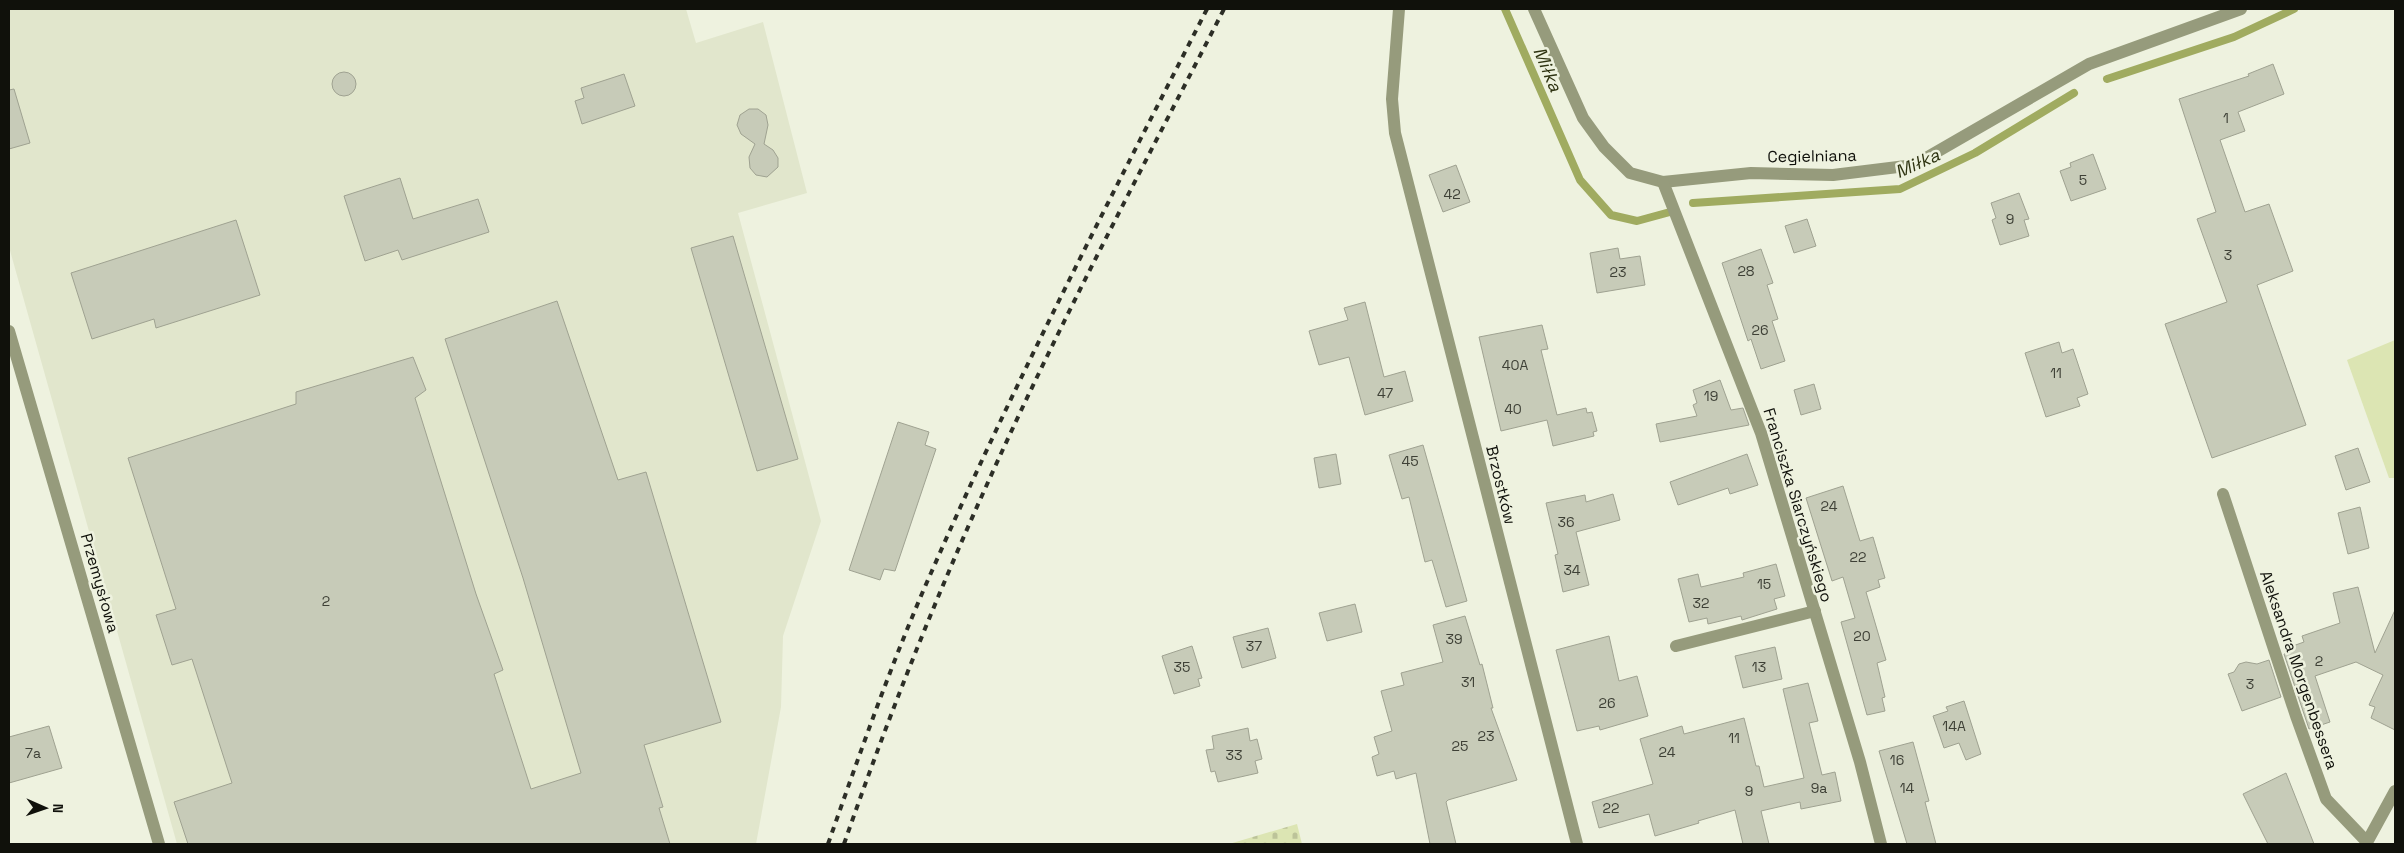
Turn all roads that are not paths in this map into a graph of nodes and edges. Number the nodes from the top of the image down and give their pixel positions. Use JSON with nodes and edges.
{"nodes":[{"id":1,"x":1399,"y":9,"type":"edge"},
{"id":2,"x":1534,"y":9,"type":"edge"},
{"id":3,"x":2241,"y":9,"type":"edge"},
{"id":4,"x":1663,"y":182,"type":"junction"},
{"id":5,"x":9,"y":331,"type":"edge"},
{"id":6,"x":2223,"y":494,"type":"dead end"},
{"id":7,"x":1815,"y":611,"type":"junction"},
{"id":8,"x":1676,"y":646,"type":"dead end"},
{"id":9,"x":2395,"y":791,"type":"edge"},
{"id":10,"x":2367,"y":843,"type":"edge"},
{"id":11,"x":159,"y":844,"type":"edge"},
{"id":12,"x":1577,"y":844,"type":"edge"},
{"id":13,"x":1881,"y":844,"type":"edge"}],
"edges":[{"from":1,"to":12,"type":"street","name":"Brzostków"},
{"from":2,"to":4,"type":"street","name":"Cegielniana"},
{"from":3,"to":4,"type":"street","name":"Cegielniana"},
{"from":4,"to":7,"type":"street","name":"Franciszka Siarczyńskiego"},
{"from":5,"to":11,"type":"street","name":"Przemysłowa"},
{"from":6,"to":10,"type":"street","name":"Aleksandra Morgenbessera"},
{"from":7,"to":8,"type":"street"},
{"from":7,"to":13,"type":"street","name":"Franciszka Siarczyńskiego"},
{"from":9,"to":10,"type":"street"}]}
